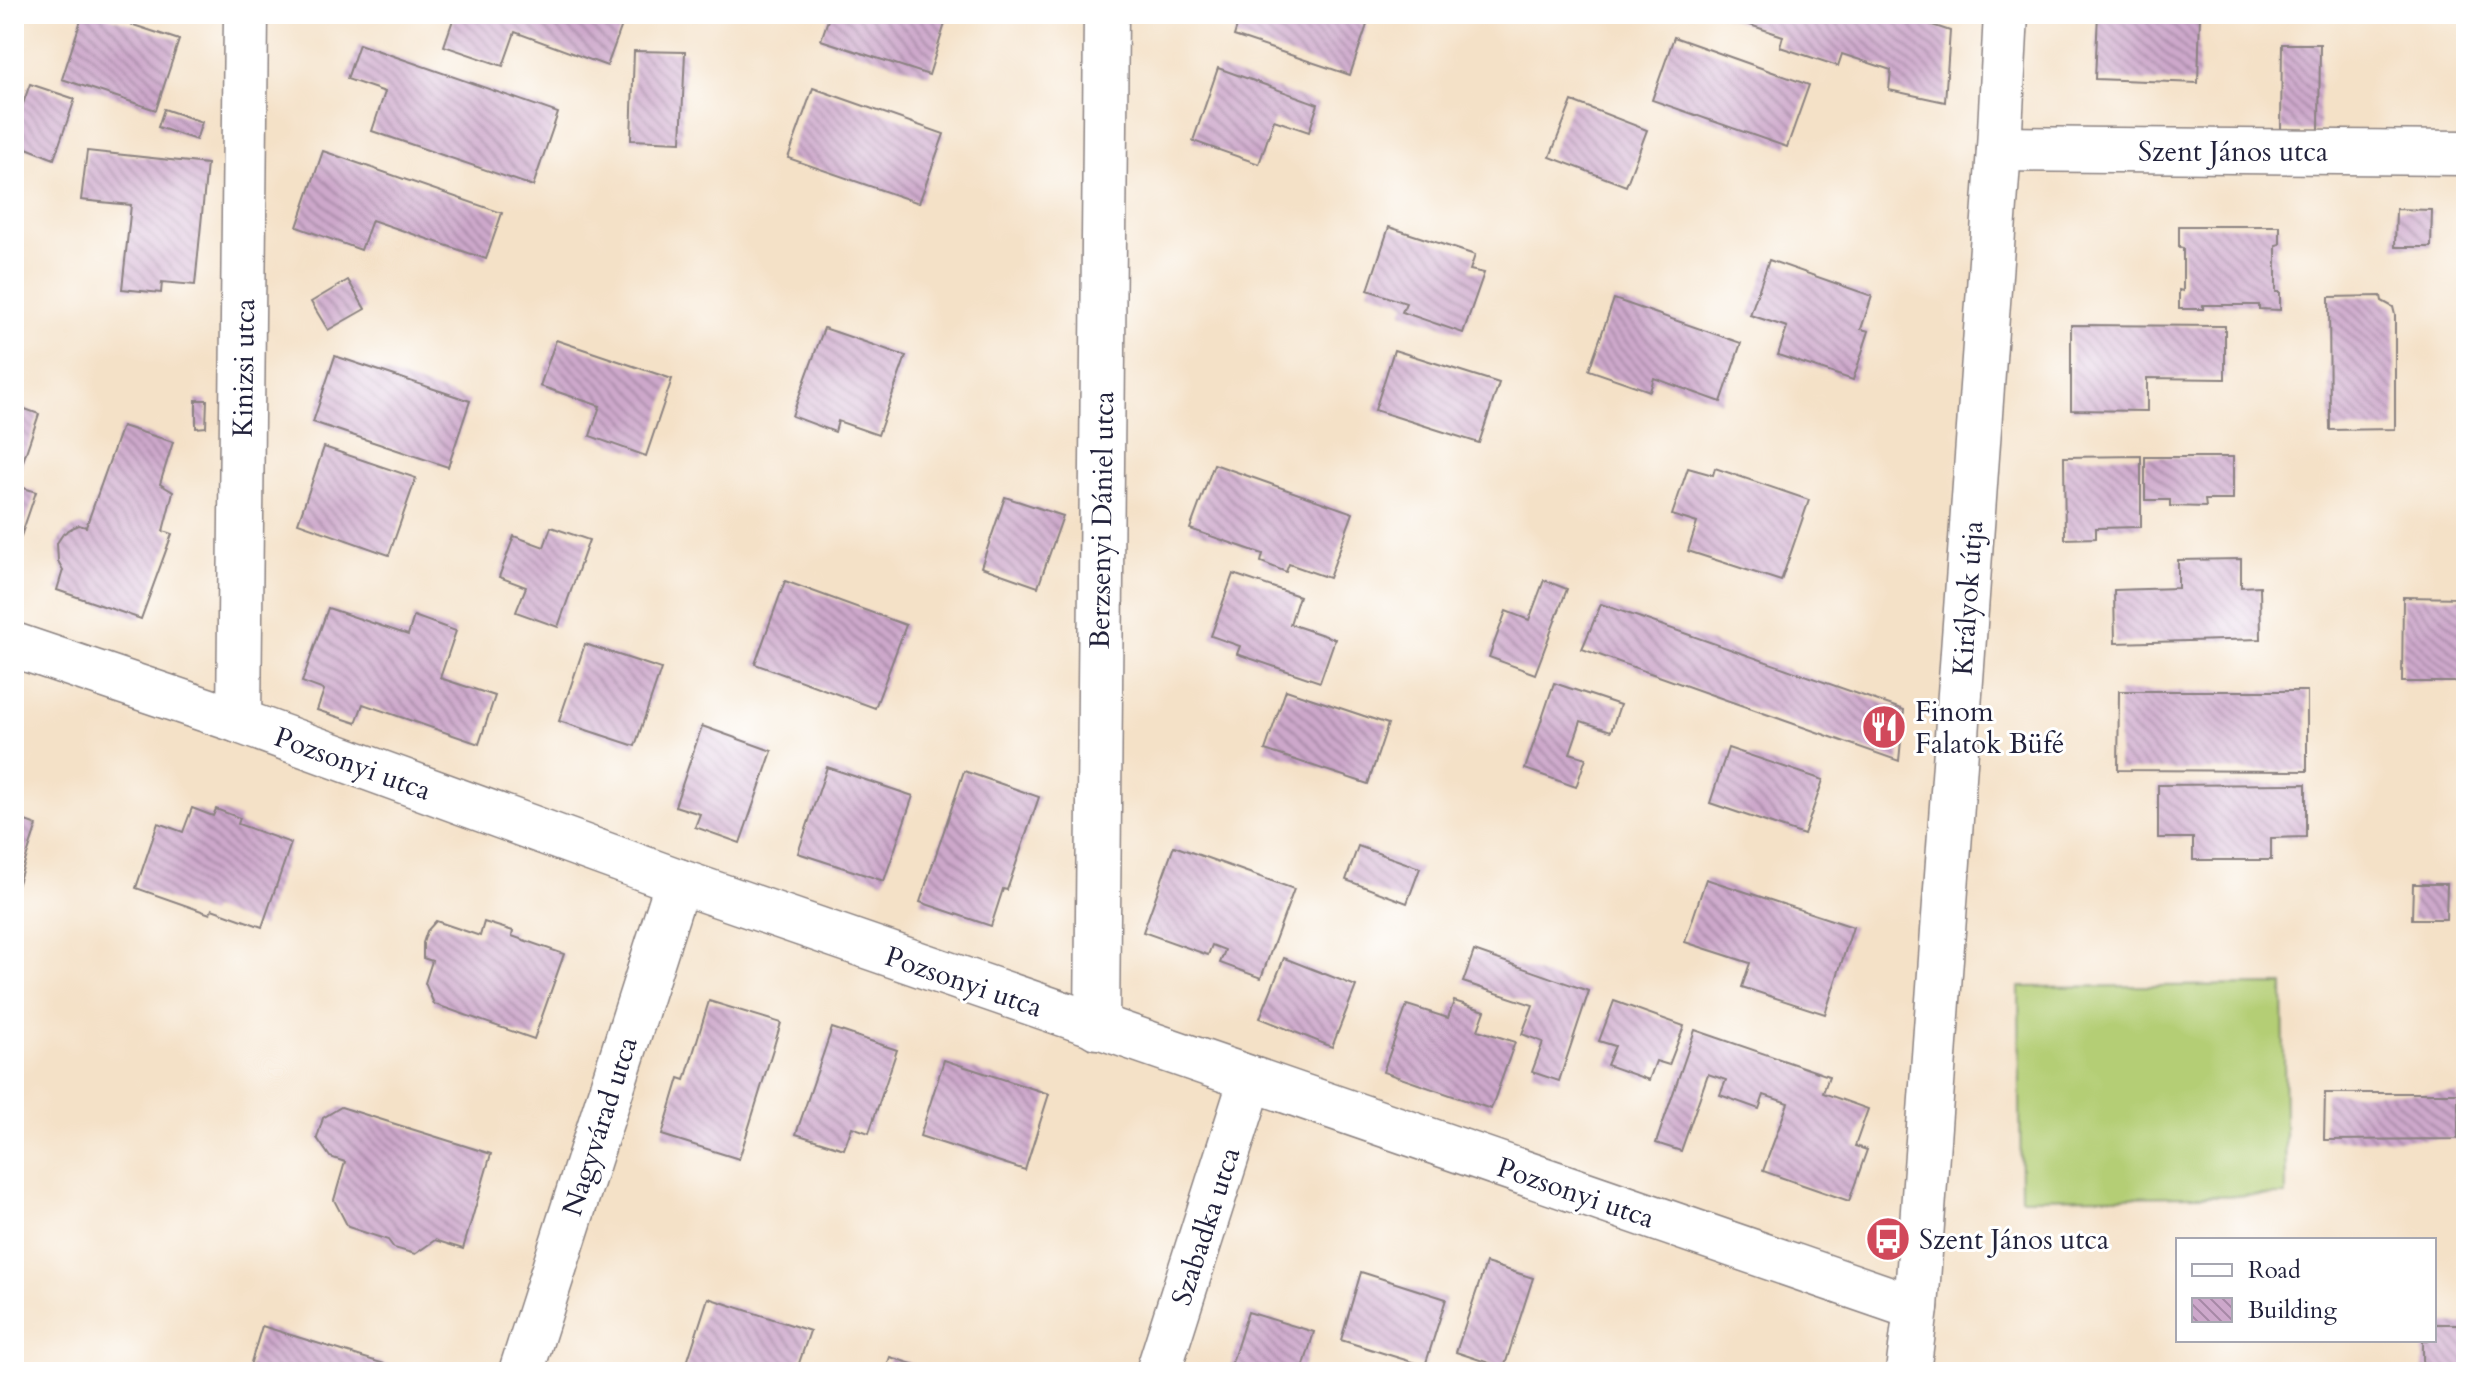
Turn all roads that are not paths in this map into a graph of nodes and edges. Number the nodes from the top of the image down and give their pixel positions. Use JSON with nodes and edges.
{"nodes":[{"id":1,"x":246,"y":14,"type":"edge"},
{"id":2,"x":1106,"y":14,"type":"edge"},
{"id":3,"x":2006,"y":14,"type":"edge"},
{"id":4,"x":1999,"y":149,"type":"junction"},
{"id":5,"x":2466,"y":153,"type":"edge"},
{"id":6,"x":14,"y":645,"type":"edge"},
{"id":7,"x":239,"y":721,"type":"junction"},
{"id":8,"x":678,"y":881,"type":"junction"},
{"id":9,"x":1097,"y":1027,"type":"junction"},
{"id":10,"x":1251,"y":1080,"type":"junction"},
{"id":11,"x":1916,"y":1308,"type":"junction"},
{"id":12,"x":521,"y":1372,"type":"edge"},
{"id":13,"x":1158,"y":1372,"type":"edge"},
{"id":14,"x":1908,"y":1372,"type":"edge"}],
"edges":[{"from":1,"to":7,"type":"street","name":"Kinizsi utca"},
{"from":2,"to":9,"type":"street","name":"Berzsenyi Dániel utca"},
{"from":3,"to":4,"type":"street","name":"Királyok útja"},
{"from":4,"to":5,"type":"street","name":"Szent János utca"},
{"from":4,"to":11,"type":"street","name":"Királyok útja"},
{"from":6,"to":7,"type":"street","name":"Pozsonyi utca"},
{"from":7,"to":8,"type":"street","name":"Pozsonyi utca"},
{"from":8,"to":9,"type":"street","name":"Pozsonyi utca"},
{"from":8,"to":12,"type":"street","name":"Nagyvárad utca"},
{"from":9,"to":10,"type":"street","name":"Pozsonyi utca"},
{"from":10,"to":11,"type":"street","name":"Pozsonyi utca"},
{"from":10,"to":13,"type":"street","name":"Szabadka utca"},
{"from":11,"to":14,"type":"street","name":"Királyok útja"}]}
